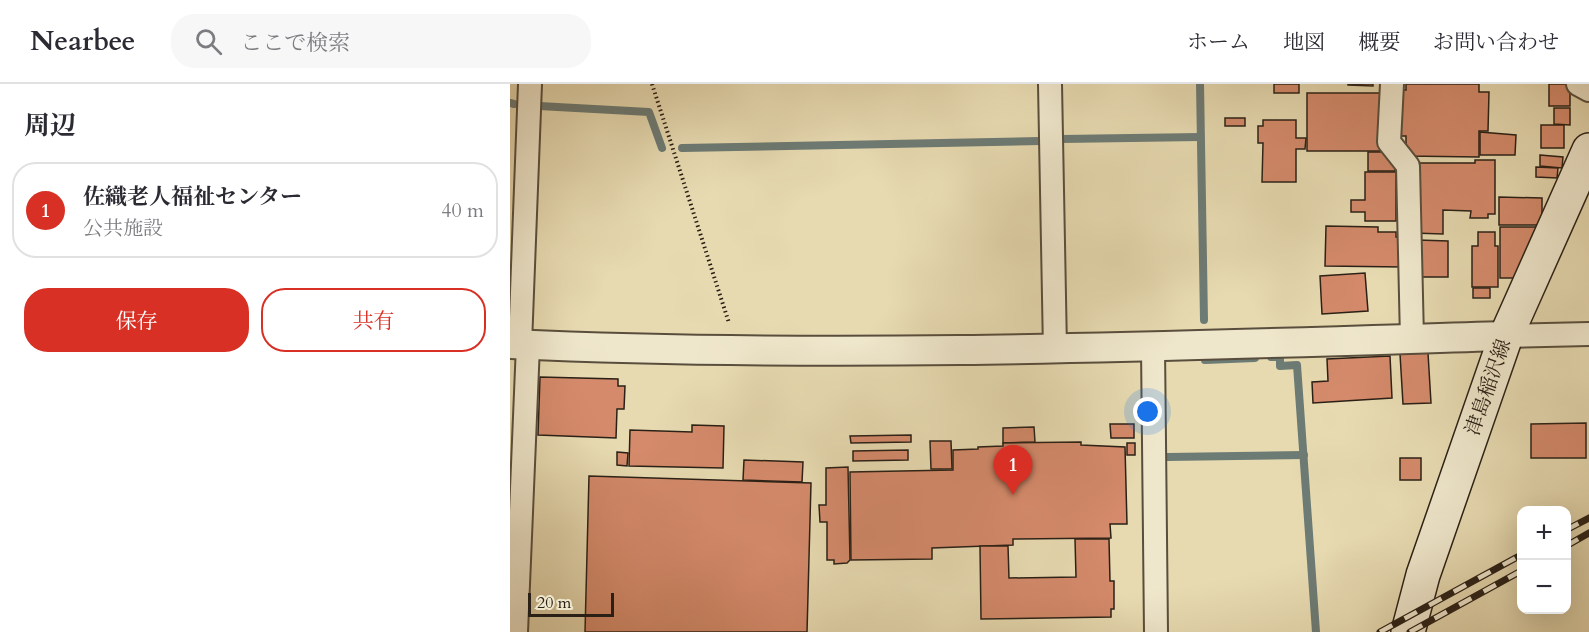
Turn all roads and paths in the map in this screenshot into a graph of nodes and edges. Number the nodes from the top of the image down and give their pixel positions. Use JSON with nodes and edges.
{"nodes":[{"id":1,"x":530,"y":84,"type":"edge"},
{"id":2,"x":652,"y":84,"type":"edge"},
{"id":3,"x":1050,"y":84,"type":"edge"},
{"id":4,"x":1392,"y":84,"type":"edge"},
{"id":5,"x":1578,"y":84,"type":"edge"},
{"id":6,"x":1589,"y":90,"type":"edge"},
{"id":7,"x":1589,"y":150,"type":"edge"},
{"id":8,"x":1589,"y":334,"type":"edge"},
{"id":9,"x":1506,"y":336,"type":"junction"},
{"id":10,"x":1412,"y":339,"type":"junction"},
{"id":11,"x":519,"y":344,"type":"edge"},
{"id":12,"x":1153,"y":347,"type":"junction"},
{"id":13,"x":1055,"y":350,"type":"junction"},
{"id":14,"x":738,"y":351,"type":"junction"},
{"id":15,"x":514,"y":623,"type":"edge"},
{"id":16,"x":1156,"y":632,"type":"edge"},
{"id":17,"x":1408,"y":632,"type":"edge"}],
"edges":[{"from":1,"to":11,"type":"street"},
{"from":2,"to":14,"type":"path"},
{"from":3,"to":13,"type":"street"},
{"from":4,"to":10,"type":"street"},
{"from":5,"to":6,"type":"street"},
{"from":7,"to":9,"type":"main road","name":"津島稲沢線"},
{"from":8,"to":9,"type":"street"},
{"from":9,"to":10,"type":"street"},
{"from":9,"to":17,"type":"main road","name":"津島稲沢線"},
{"from":10,"to":12,"type":"street"},
{"from":11,"to":14,"type":"street"},
{"from":11,"to":15,"type":"street"},
{"from":12,"to":13,"type":"street"},
{"from":12,"to":16,"type":"street"},
{"from":13,"to":14,"type":"street"}]}
